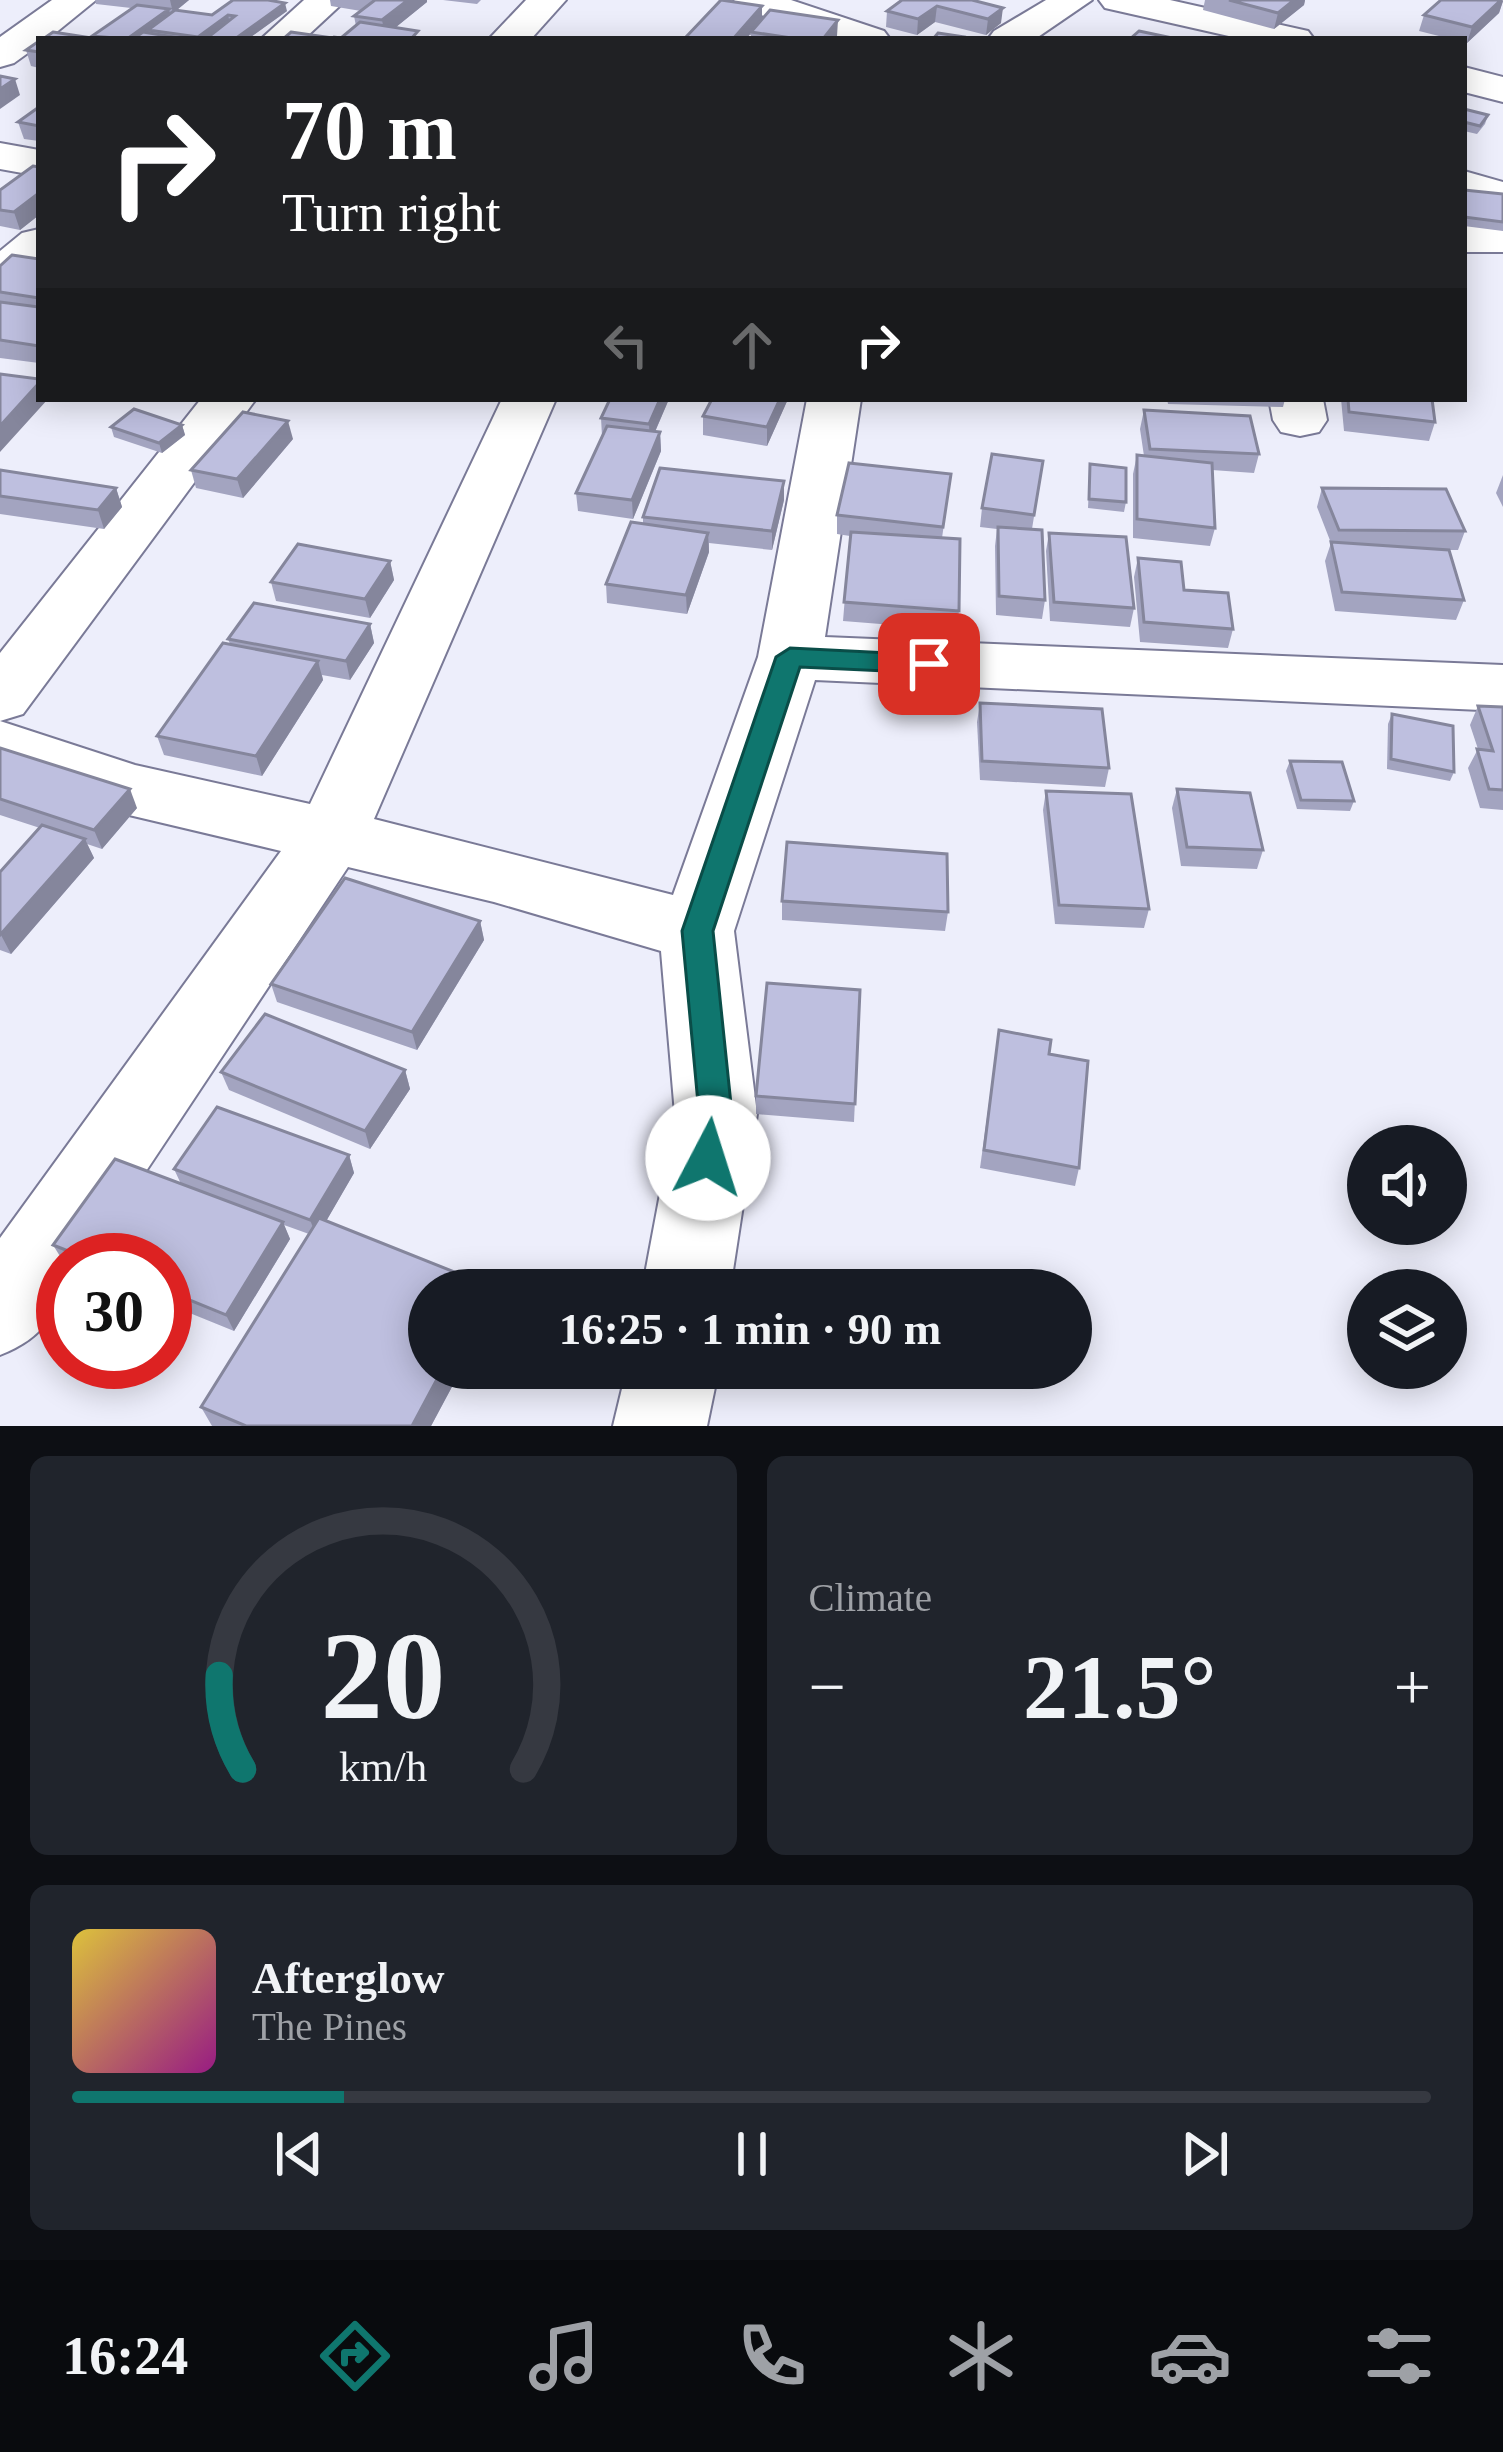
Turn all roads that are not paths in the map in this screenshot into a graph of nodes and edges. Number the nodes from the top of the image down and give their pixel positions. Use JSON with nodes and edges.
{"nodes":[{"id":1,"x":77,"y":0,"type":"edge"},
{"id":2,"x":326,"y":0,"type":"edge"},
{"id":3,"x":547,"y":0,"type":"edge"},
{"id":4,"x":753,"y":0,"type":"edge"},
{"id":5,"x":1073,"y":0,"type":"edge"},
{"id":6,"x":1118,"y":0,"type":"edge"},
{"id":7,"x":284,"y":36,"type":"edge"},
{"id":8,"x":512,"y":36,"type":"edge"},
{"id":9,"x":861,"y":36,"type":"edge"},
{"id":10,"x":1013,"y":36,"type":"edge"},
{"id":11,"x":1280,"y":36,"type":"edge"},
{"id":12,"x":0,"y":55,"type":"edge"},
{"id":13,"x":1467,"y":81,"type":"edge"},
{"id":14,"x":1503,"y":90,"type":"edge"},
{"id":15,"x":0,"y":156,"type":"edge"},
{"id":16,"x":36,"y":162,"type":"edge"},
{"id":17,"x":1467,"y":186,"type":"edge"},
{"id":18,"x":1503,"y":196,"type":"edge"},
{"id":19,"x":1467,"y":238,"type":"edge"},
{"id":20,"x":1503,"y":238,"type":"edge"},
{"id":21,"x":36,"y":246,"type":"edge"},
{"id":22,"x":0,"y":276,"type":"edge"},
{"id":23,"x":227,"y":402,"type":"edge"},
{"id":24,"x":528,"y":402,"type":"edge"},
{"id":25,"x":833,"y":402,"type":"edge"},
{"id":26,"x":790,"y":657,"type":"junction"},
{"id":27,"x":1503,"y":688,"type":"edge"},
{"id":28,"x":0,"y":698,"type":"edge"},
{"id":29,"x":0,"y":745,"type":"edge"},
{"id":30,"x":330,"y":838,"type":"junction"},
{"id":31,"x":697,"y":931,"type":"junction"},
{"id":32,"x":690,"y":1269,"type":"edge"},
{"id":33,"x":0,"y":1312,"type":"edge"},
{"id":34,"x":669,"y":1389,"type":"edge"},
{"id":35,"x":661,"y":1426,"type":"edge"}],
"edges":[{"from":1,"to":12,"type":"street"},
{"from":2,"to":7,"type":"street"},
{"from":3,"to":8,"type":"street"},
{"from":4,"to":9,"type":"street"},
{"from":5,"to":10,"type":"street"},
{"from":6,"to":11,"type":"street"},
{"from":13,"to":14,"type":"street"},
{"from":15,"to":16,"type":"street"},
{"from":17,"to":18,"type":"street"},
{"from":19,"to":20,"type":"street"},
{"from":21,"to":22,"type":"street"},
{"from":23,"to":28,"type":"street"},
{"from":24,"to":30,"type":"street"},
{"from":25,"to":26,"type":"street"},
{"from":26,"to":27,"type":"street"},
{"from":26,"to":31,"type":"street"},
{"from":29,"to":30,"type":"street"},
{"from":30,"to":31,"type":"street"},
{"from":30,"to":33,"type":"street"},
{"from":31,"to":32,"type":"street"},
{"from":34,"to":35,"type":"street"}]}
